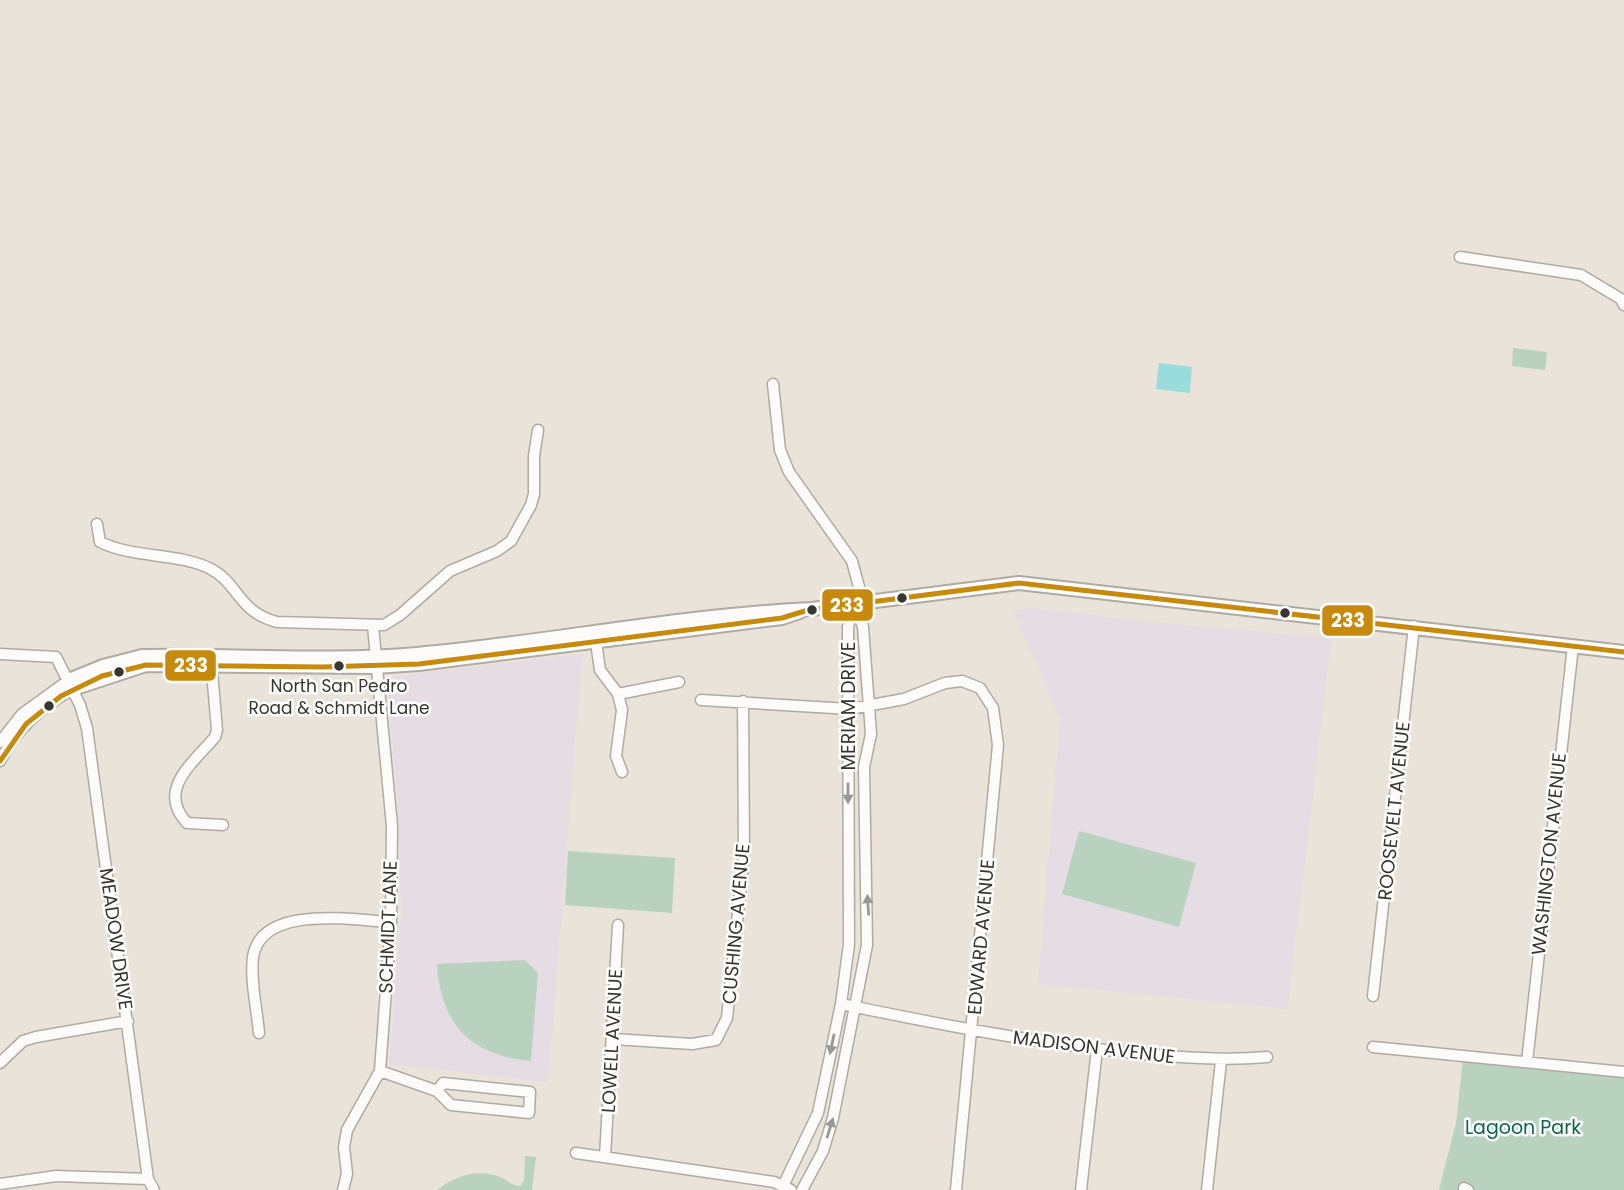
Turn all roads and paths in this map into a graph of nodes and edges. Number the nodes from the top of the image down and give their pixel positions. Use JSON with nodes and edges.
{"nodes":[{"id":1,"x":1460,"y":257,"type":"dead end"},
{"id":2,"x":1623,"y":300,"type":"edge"},
{"id":3,"x":773,"y":384,"type":"dead end"},
{"id":4,"x":538,"y":430,"type":"dead end"},
{"id":5,"x":97,"y":524,"type":"dead end"},
{"id":6,"x":856,"y":604,"type":"junction"},
{"id":7,"x":373,"y":626,"type":"junction"},
{"id":8,"x":1414,"y":626,"type":"junction"},
{"id":9,"x":595,"y":637,"type":"junction"},
{"id":10,"x":1573,"y":646,"type":"junction"},
{"id":11,"x":1624,"y":652,"type":"edge"},
{"id":12,"x":0,"y":654,"type":"edge"},
{"id":13,"x":211,"y":661,"type":"junction"},
{"id":14,"x":375,"y":662,"type":"junction"},
{"id":15,"x":679,"y":682,"type":"dead end"},
{"id":16,"x":71,"y":684,"type":"junction"},
{"id":17,"x":618,"y":694,"type":"junction"},
{"id":18,"x":701,"y":700,"type":"dead end"},
{"id":19,"x":743,"y":701,"type":"junction"},
{"id":20,"x":869,"y":704,"type":"junction"},
{"id":21,"x":850,"y":709,"type":"junction"},
{"id":22,"x":0,"y":742,"type":"edge"},
{"id":23,"x":0,"y":761,"type":"edge"},
{"id":24,"x":622,"y":772,"type":"dead end"},
{"id":25,"x":223,"y":825,"type":"dead end"},
{"id":26,"x":391,"y":922,"type":"junction"},
{"id":27,"x":618,"y":925,"type":"dead end"},
{"id":28,"x":1373,"y":996,"type":"dead end"},
{"id":29,"x":841,"y":1004,"type":"junction"},
{"id":30,"x":856,"y":1007,"type":"junction"},
{"id":31,"x":128,"y":1021,"type":"junction"},
{"id":32,"x":973,"y":1032,"type":"junction"},
{"id":33,"x":259,"y":1033,"type":"dead end"},
{"id":34,"x":613,"y":1039,"type":"junction"},
{"id":35,"x":1373,"y":1047,"type":"dead end"},
{"id":36,"x":1097,"y":1049,"type":"junction"},
{"id":37,"x":1267,"y":1058,"type":"dead end"},
{"id":38,"x":1221,"y":1061,"type":"junction"},
{"id":39,"x":0,"y":1062,"type":"edge"},
{"id":40,"x":1527,"y":1062,"type":"junction"},
{"id":41,"x":380,"y":1071,"type":"junction"},
{"id":42,"x":1624,"y":1072,"type":"edge"},
{"id":43,"x":437,"y":1091,"type":"junction"},
{"id":44,"x":576,"y":1153,"type":"dead end"},
{"id":45,"x":605,"y":1157,"type":"junction"},
{"id":46,"x":148,"y":1179,"type":"junction"},
{"id":47,"x":0,"y":1184,"type":"edge"},
{"id":48,"x":787,"y":1188,"type":"edge"},
{"id":49,"x":154,"y":1190,"type":"edge"},
{"id":50,"x":343,"y":1190,"type":"edge"},
{"id":51,"x":802,"y":1190,"type":"edge"},
{"id":52,"x":956,"y":1190,"type":"edge"},
{"id":53,"x":1081,"y":1190,"type":"edge"},
{"id":54,"x":1207,"y":1190,"type":"edge"}],
"edges":[{"from":1,"to":2,"type":"street"},
{"from":3,"to":6,"type":"street"},
{"from":4,"to":7,"type":"street"},
{"from":5,"to":7,"type":"street"},
{"from":6,"to":8,"type":"main road"},
{"from":6,"to":9,"type":"main road"},
{"from":6,"to":20,"type":"street","name":"MERIAM DRIVE"},
{"from":6,"to":21,"type":"street","name":"MERIAM DRIVE"},
{"from":7,"to":14,"type":"street","name":"SCHMIDT LANE"},
{"from":8,"to":10,"type":"main road"},
{"from":8,"to":28,"type":"street","name":"ROOSEVELT AVENUE"},
{"from":9,"to":14,"type":"main road"},
{"from":9,"to":17,"type":"street"},
{"from":10,"to":11,"type":"main road"},
{"from":10,"to":40,"type":"street","name":"WASHINGTON AVENUE"},
{"from":12,"to":16,"type":"street"},
{"from":13,"to":14,"type":"main road"},
{"from":13,"to":16,"type":"main road"},
{"from":13,"to":25,"type":"street"},
{"from":14,"to":26,"type":"street","name":"SCHMIDT LANE"},
{"from":15,"to":17,"type":"street"},
{"from":16,"to":22,"type":"street"},
{"from":16,"to":23,"type":"street"},
{"from":16,"to":31,"type":"street","name":"MEADOW DRIVE"},
{"from":17,"to":24,"type":"street"},
{"from":18,"to":19,"type":"street"},
{"from":19,"to":21,"type":"street"},
{"from":19,"to":34,"type":"street","name":"CUSHING AVENUE"},
{"from":20,"to":21,"type":"street"},
{"from":30,"to":20,"type":"street","name":"MERIAM DRIVE","one_way":true},
{"from":20,"to":32,"type":"street","name":"EDWARD AVENUE"},
{"from":21,"to":29,"type":"street","name":"MERIAM DRIVE","one_way":true},
{"from":26,"to":33,"type":"street"},
{"from":26,"to":41,"type":"street","name":"SCHMIDT LANE"},
{"from":27,"to":34,"type":"street","name":"LOWELL AVENUE"},
{"from":29,"to":30,"type":"street","name":"MADISON AVENUE"},
{"from":29,"to":48,"type":"street","name":"MERIAM DRIVE","one_way":true},
{"from":30,"to":32,"type":"street","name":"MADISON AVENUE"},
{"from":51,"to":30,"type":"street","name":"MERIAM DRIVE","one_way":true},
{"from":31,"to":39,"type":"street"},
{"from":31,"to":46,"type":"street","name":"MEADOW DRIVE"},
{"from":32,"to":36,"type":"street","name":"MADISON AVENUE"},
{"from":32,"to":52,"type":"street","name":"EDWARD AVENUE"},
{"from":34,"to":45,"type":"street","name":"LOWELL AVENUE"},
{"from":35,"to":40,"type":"street"},
{"from":36,"to":38,"type":"street","name":"MADISON AVENUE"},
{"from":36,"to":53,"type":"street"},
{"from":37,"to":38,"type":"street","name":"MADISON AVENUE"},
{"from":38,"to":54,"type":"street"},
{"from":40,"to":42,"type":"street"},
{"from":41,"to":43,"type":"street"},
{"from":41,"to":50,"type":"street","name":"SCHMIDT LANE"},
{"from":43,"to":43,"type":"street"},
{"from":44,"to":45,"type":"street"},
{"from":45,"to":48,"type":"street"},
{"from":46,"to":47,"type":"street"},
{"from":46,"to":49,"type":"street","name":"MEADOW DRIVE"}]}
